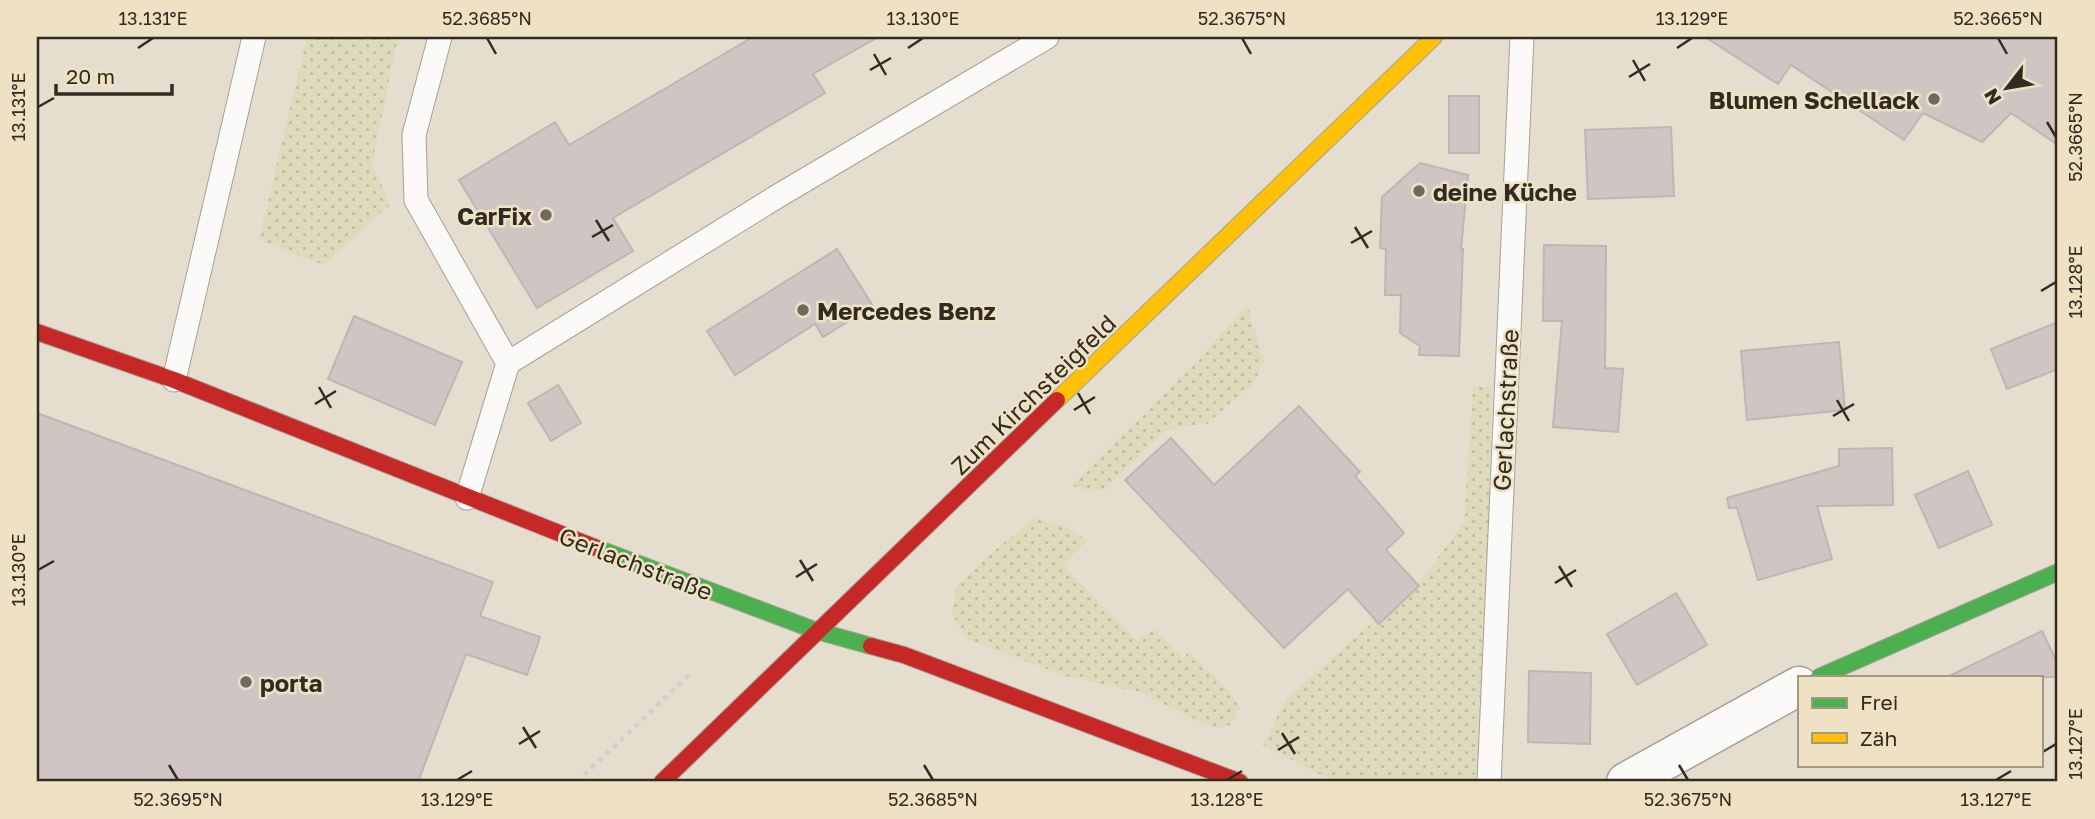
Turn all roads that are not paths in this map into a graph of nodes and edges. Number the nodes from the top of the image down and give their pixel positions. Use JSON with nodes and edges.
{"nodes":[{"id":1,"x":254,"y":37,"type":"edge"},
{"id":2,"x":440,"y":37,"type":"edge"},
{"id":3,"x":1047,"y":37,"type":"edge"},
{"id":4,"x":1434,"y":37,"type":"edge"},
{"id":5,"x":1522,"y":37,"type":"edge"},
{"id":6,"x":37,"y":332,"type":"edge"},
{"id":7,"x":508,"y":363,"type":"junction"},
{"id":8,"x":174,"y":380,"type":"junction"},
{"id":9,"x":467,"y":498,"type":"junction"},
{"id":10,"x":2058,"y":572,"type":"edge"},
{"id":11,"x":817,"y":631,"type":"junction"},
{"id":12,"x":1821,"y":676,"type":"edge"},
{"id":13,"x":1798,"y":687,"type":"edge"},
{"id":14,"x":662,"y":782,"type":"edge"},
{"id":15,"x":1240,"y":782,"type":"edge"},
{"id":16,"x":1489,"y":782,"type":"edge"},
{"id":17,"x":1626,"y":782,"type":"edge"}],
"edges":[{"from":1,"to":8,"type":"lane"},
{"from":2,"to":7,"type":"lane"},
{"from":3,"to":7,"type":"lane"},
{"from":4,"to":11,"type":"street","name":"Zum Kirchsteigfeld"},
{"from":5,"to":16,"type":"lane","name":"Gerlachstraße"},
{"from":6,"to":8,"type":"street","name":"Gerlachstraße"},
{"from":7,"to":9,"type":"lane"},
{"from":8,"to":9,"type":"street","name":"Gerlachstraße"},
{"from":9,"to":11,"type":"street","name":"Gerlachstraße"},
{"from":10,"to":12,"type":"street"},
{"from":11,"to":14,"type":"street","name":"Zum Kirchsteigfeld"},
{"from":11,"to":15,"type":"street","name":"Gerlachstraße"},
{"from":13,"to":17,"type":"street"}]}
